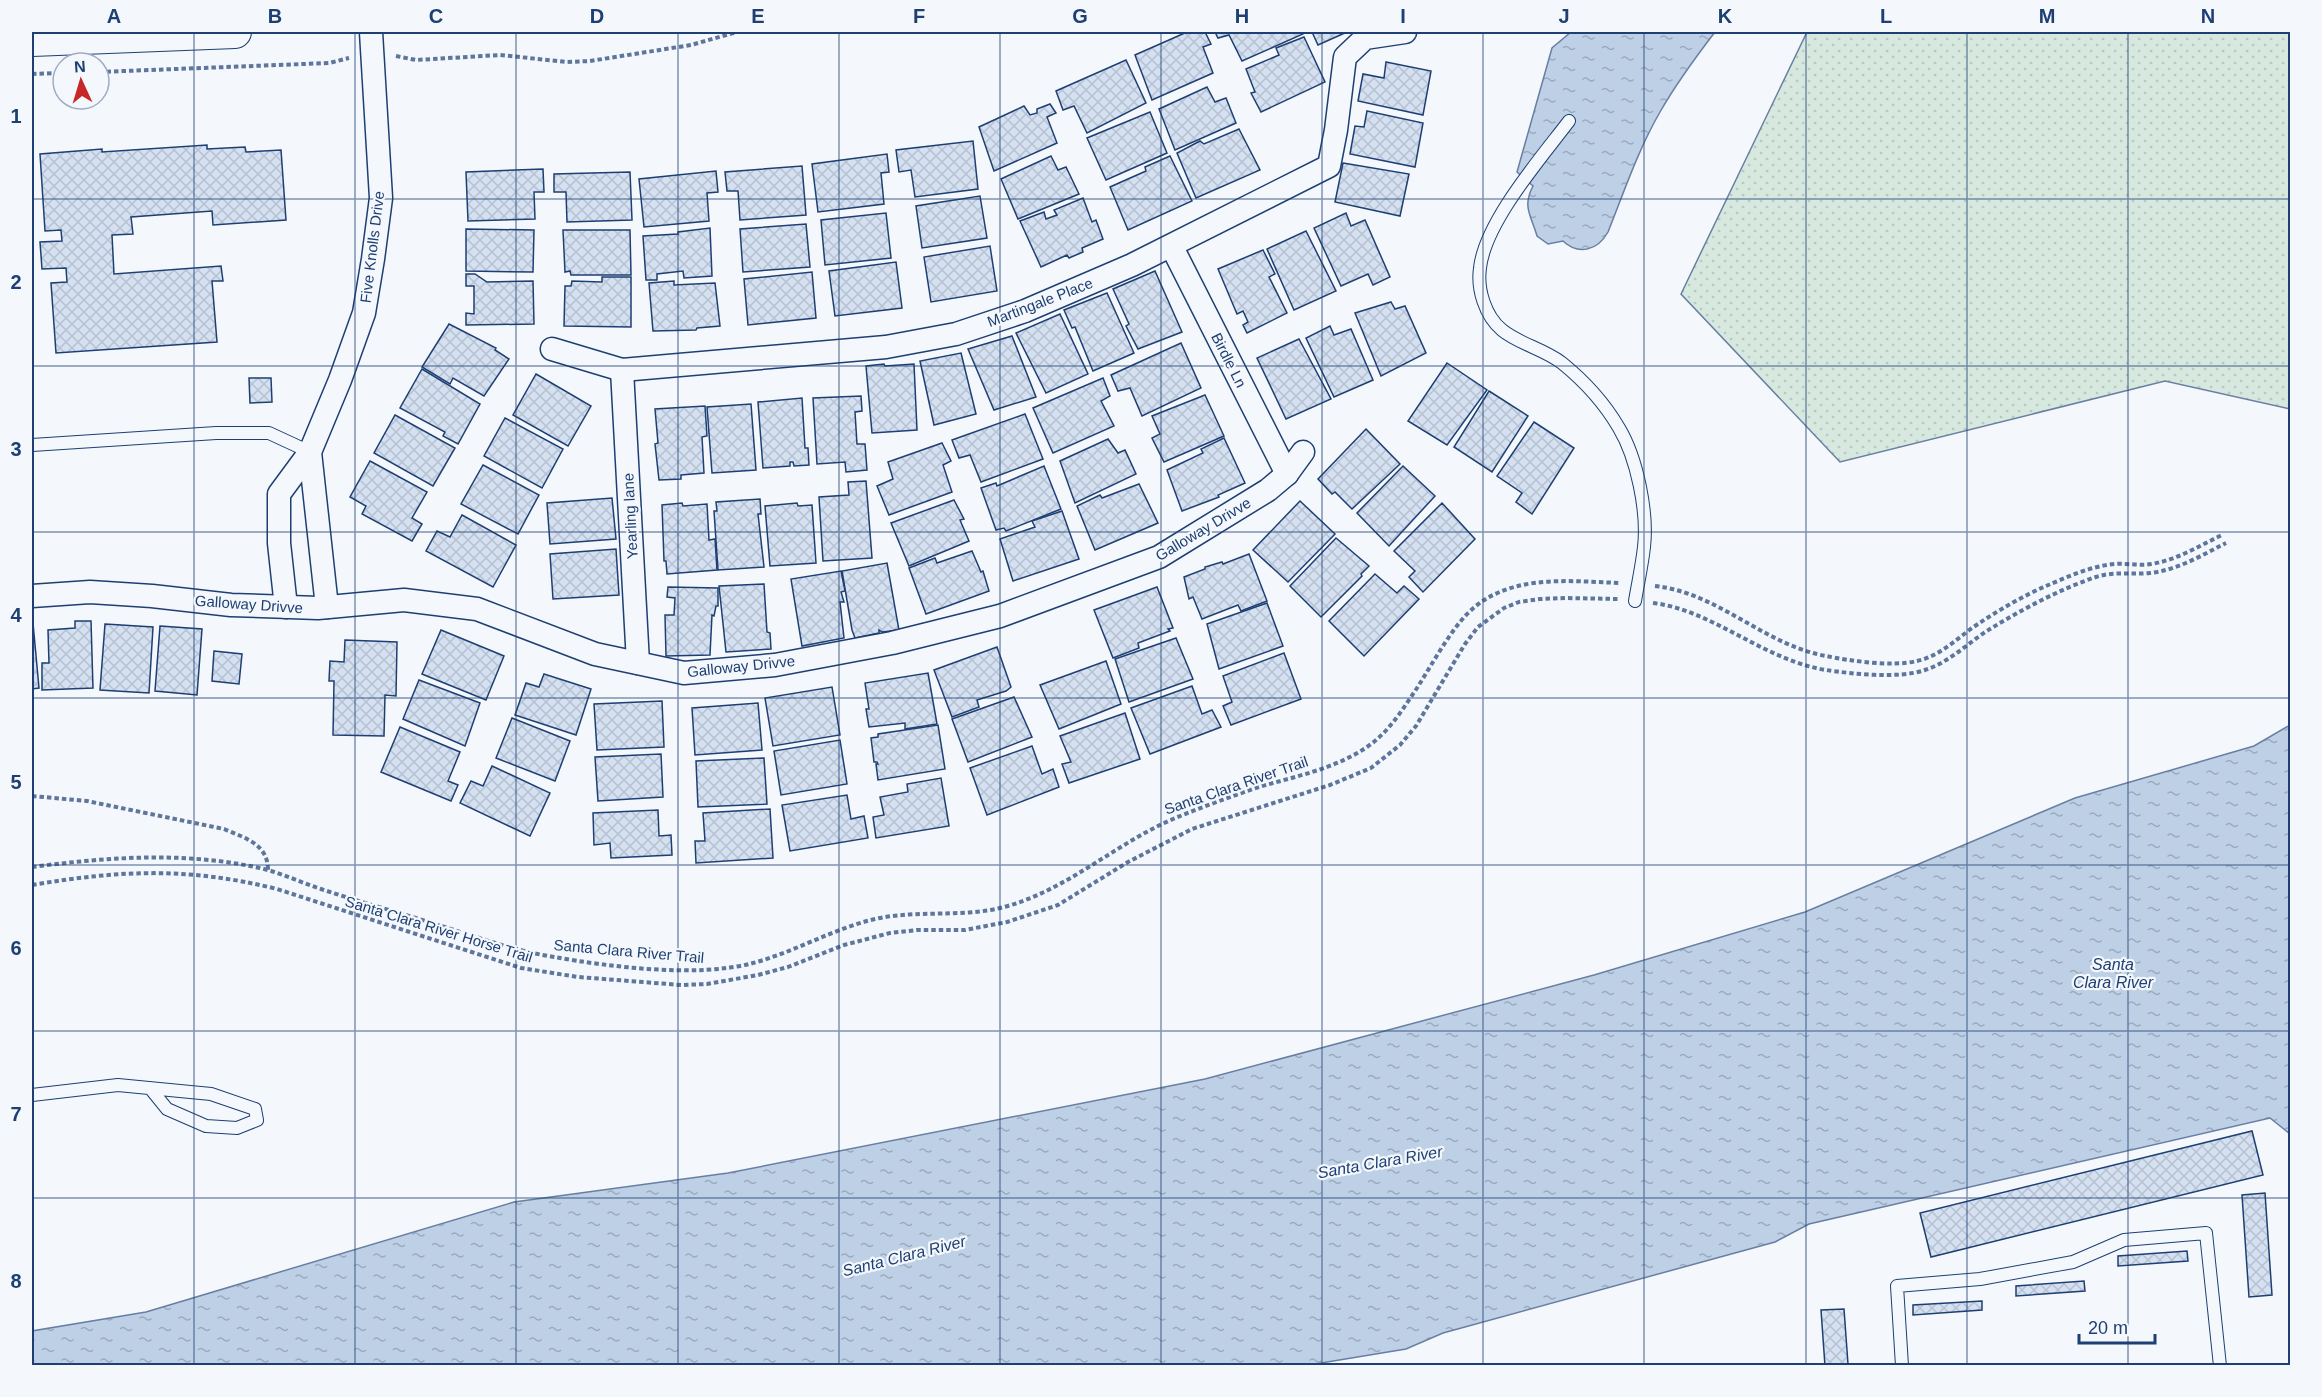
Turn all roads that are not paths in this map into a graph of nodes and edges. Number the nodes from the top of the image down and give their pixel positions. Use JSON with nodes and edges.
{"nodes":[{"id":1,"x":235,"y":32,"type":"edge"},
{"id":2,"x":371,"y":32,"type":"edge"},
{"id":3,"x":1406,"y":32,"type":"edge"},
{"id":4,"x":32,"y":40,"type":"edge"},
{"id":5,"x":1569,"y":121,"type":"dead end"},
{"id":6,"x":1172,"y":247,"type":"junction"},
{"id":7,"x":552,"y":349,"type":"dead end"},
{"id":8,"x":622,"y":370,"type":"junction"},
{"id":9,"x":32,"y":445,"type":"edge"},
{"id":10,"x":310,"y":452,"type":"junction"},
{"id":11,"x":1303,"y":452,"type":"dead end"},
{"id":12,"x":1287,"y":474,"type":"junction"},
{"id":13,"x":32,"y":596,"type":"edge"},
{"id":14,"x":1635,"y":601,"type":"road end"},
{"id":15,"x":327,"y":607,"type":"junction"},
{"id":16,"x":286,"y":608,"type":"junction"},
{"id":17,"x":638,"y":663,"type":"junction"},
{"id":18,"x":150,"y":1088,"type":"junction"},
{"id":19,"x":32,"y":1095,"type":"edge"},
{"id":20,"x":1902,"y":1365,"type":"edge"},
{"id":21,"x":2220,"y":1365,"type":"edge"}],
"edges":[{"from":1,"to":4,"type":"main road"},
{"from":2,"to":10,"type":"street","name":"Five Knolls Drive"},
{"from":3,"to":6,"type":"street","name":"Martingale Place"},
{"from":5,"to":14,"type":"lane"},
{"from":6,"to":8,"type":"street","name":"Martingale Place"},
{"from":6,"to":12,"type":"street","name":"Birdle Ln"},
{"from":7,"to":8,"type":"street","name":"Martingale Place"},
{"from":8,"to":17,"type":"street","name":"Yearling lane"},
{"from":9,"to":10,"type":"lane"},
{"from":10,"to":15,"type":"street"},
{"from":10,"to":16,"type":"street","name":"Five Knolls Drive"},
{"from":11,"to":12,"type":"street","name":"Galloway Drivve"},
{"from":12,"to":17,"type":"street","name":"Galloway Drivve"},
{"from":13,"to":16,"type":"street","name":"Galloway Drivve"},
{"from":15,"to":16,"type":"street","name":"Galloway Drivve"},
{"from":15,"to":17,"type":"street","name":"Galloway Drivve"},
{"from":18,"to":18,"type":"lane"},
{"from":18,"to":19,"type":"lane"},
{"from":20,"to":21,"type":"lane"}]}
